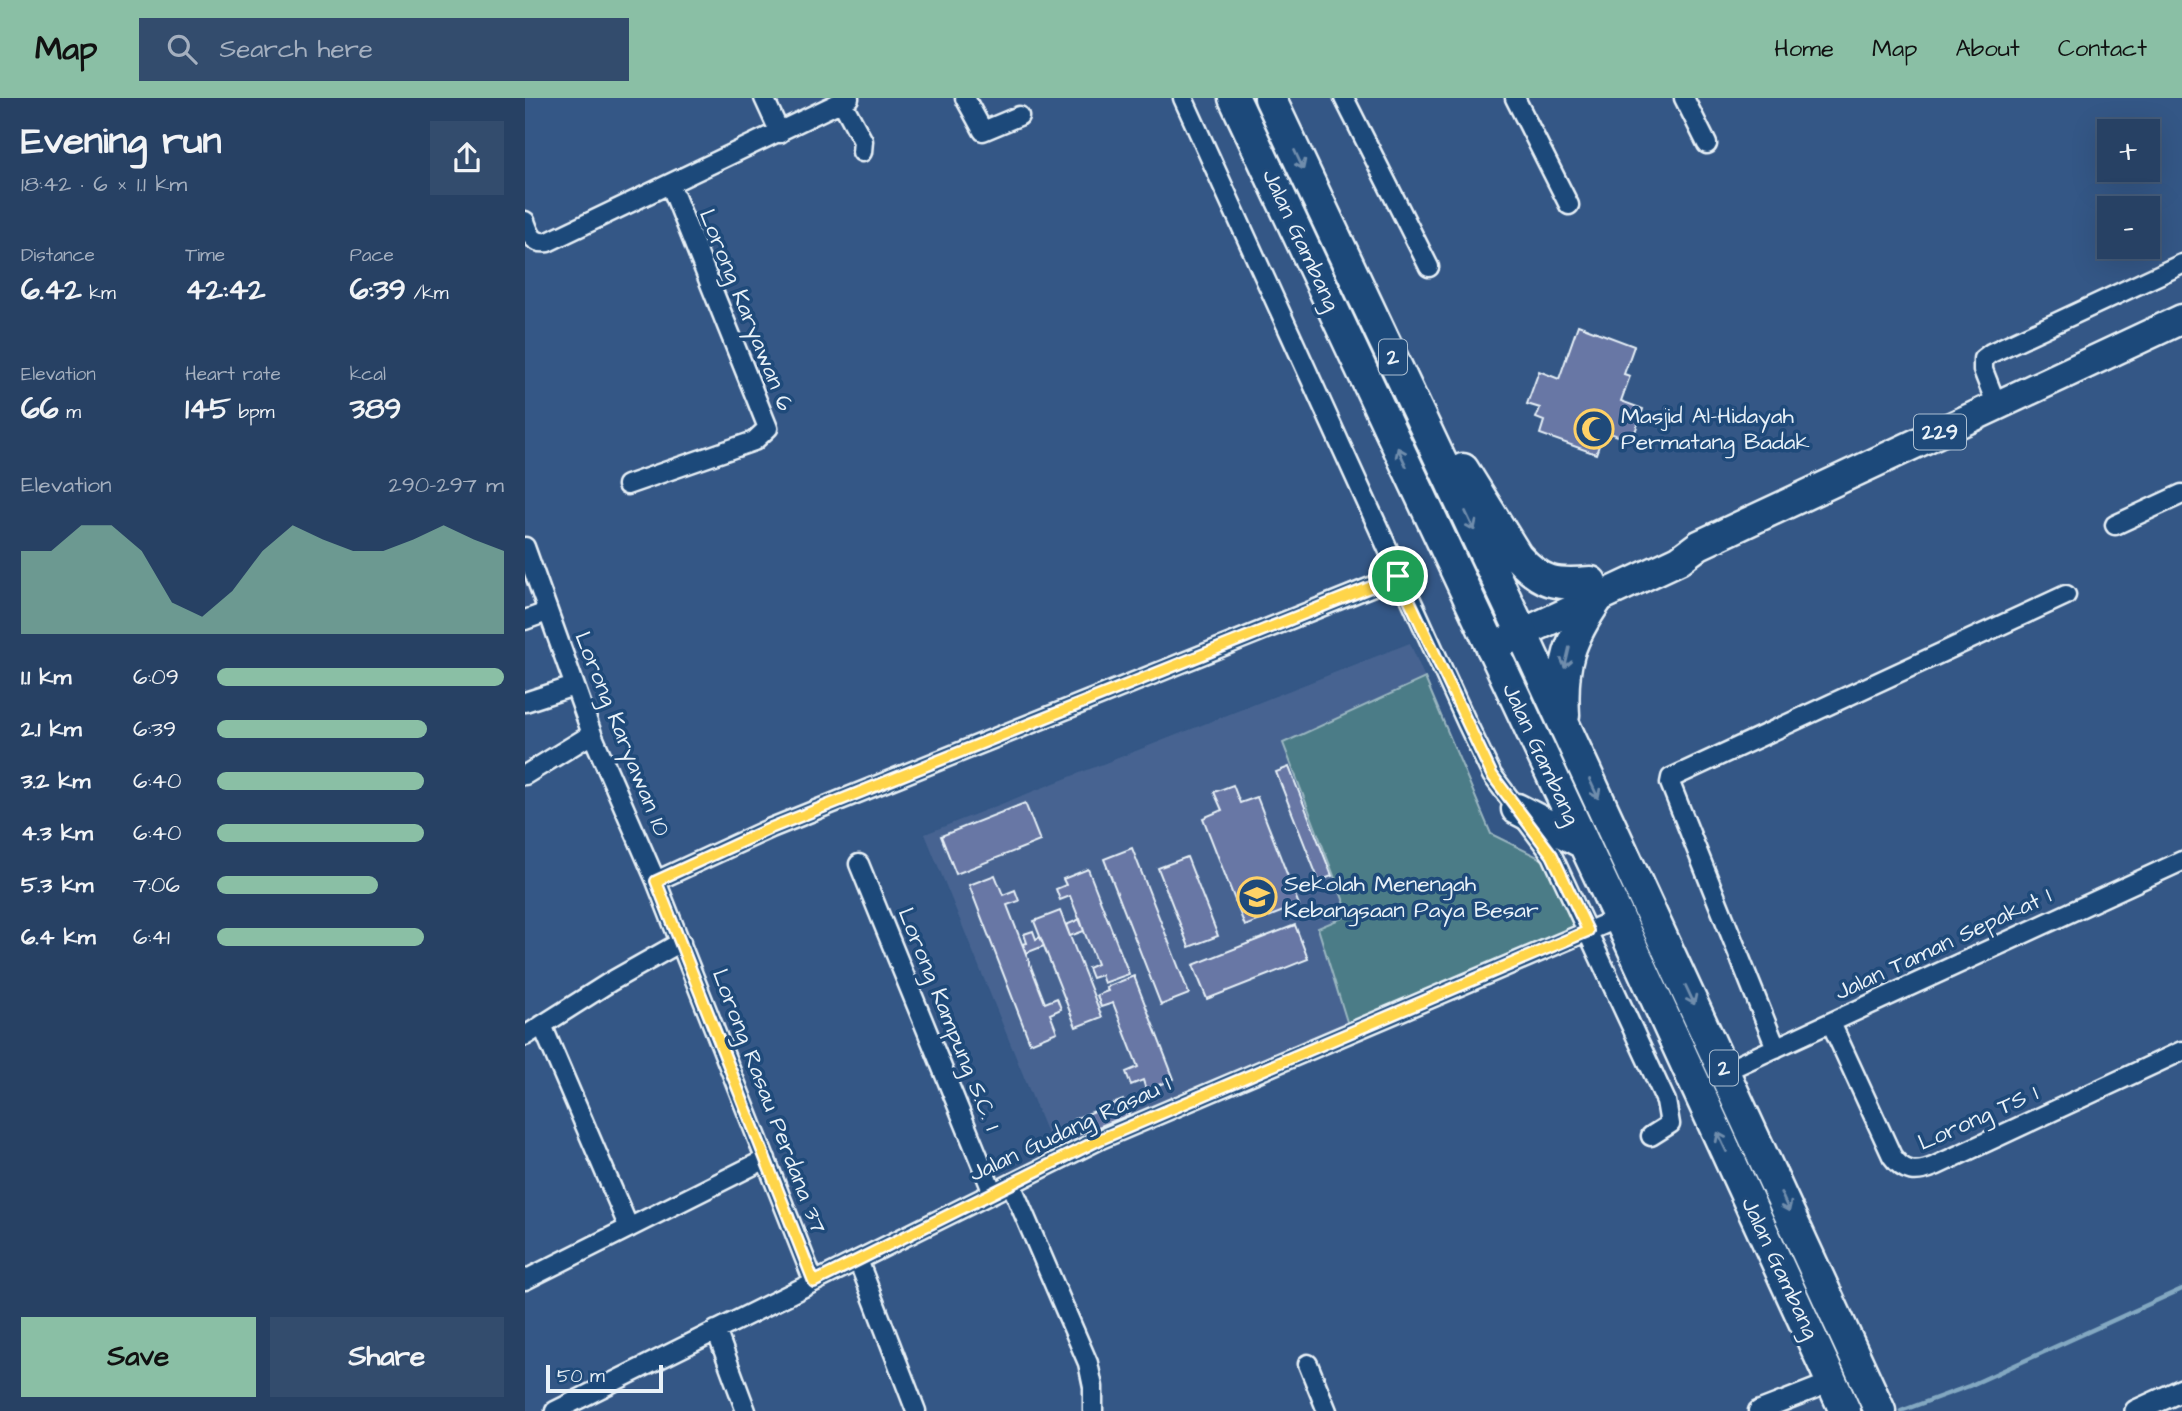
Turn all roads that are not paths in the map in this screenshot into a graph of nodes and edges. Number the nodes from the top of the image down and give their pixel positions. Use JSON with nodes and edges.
{"nodes":[{"id":1,"x":764,"y":98,"type":"edge"},
{"id":2,"x":965,"y":98,"type":"edge"},
{"id":3,"x":1183,"y":98,"type":"edge"},
{"id":4,"x":1234,"y":98,"type":"edge"},
{"id":5,"x":1271,"y":98,"type":"edge"},
{"id":6,"x":1343,"y":98,"type":"edge"},
{"id":7,"x":1515,"y":98,"type":"edge"},
{"id":8,"x":1684,"y":98,"type":"edge"},
{"id":9,"x":846,"y":100,"type":"edge"},
{"id":10,"x":1019,"y":116,"type":"dead end"},
{"id":11,"x":780,"y":132,"type":"junction"},
{"id":12,"x":1707,"y":144,"type":"dead end"},
{"id":13,"x":862,"y":152,"type":"dead end"},
{"id":14,"x":670,"y":184,"type":"junction"},
{"id":15,"x":1569,"y":205,"type":"dead end"},
{"id":16,"x":525,"y":221,"type":"edge"},
{"id":17,"x":2182,"y":264,"type":"edge"},
{"id":18,"x":1429,"y":267,"type":"dead end"},
{"id":19,"x":2182,"y":319,"type":"edge"},
{"id":20,"x":1391,"y":352,"type":"junction"},
{"id":21,"x":1997,"y":406,"type":"junction"},
{"id":22,"x":627,"y":485,"type":"dead end"},
{"id":23,"x":2182,"y":494,"type":"edge"},
{"id":24,"x":2115,"y":525,"type":"dead end"},
{"id":25,"x":525,"y":547,"type":"edge"},
{"id":26,"x":1398,"y":576,"type":"junction"},
{"id":27,"x":1594,"y":590,"type":"junction"},
{"id":28,"x":2066,"y":595,"type":"dead end"},
{"id":29,"x":547,"y":612,"type":"junction"},
{"id":30,"x":525,"y":620,"type":"edge"},
{"id":31,"x":1518,"y":625,"type":"junction"},
{"id":32,"x":1487,"y":639,"type":"junction"},
{"id":33,"x":574,"y":686,"type":"junction"},
{"id":34,"x":525,"y":702,"type":"edge"},
{"id":35,"x":1565,"y":727,"type":"junction"},
{"id":36,"x":592,"y":734,"type":"junction"},
{"id":37,"x":525,"y":775,"type":"edge"},
{"id":38,"x":1517,"y":809,"type":"junction"},
{"id":39,"x":1581,"y":842,"type":"junction"},
{"id":40,"x":2182,"y":861,"type":"edge"},
{"id":41,"x":859,"y":864,"type":"dead end"},
{"id":42,"x":656,"y":881,"type":"junction"},
{"id":43,"x":1619,"y":918,"type":"junction"},
{"id":44,"x":1588,"y":931,"type":"junction"},
{"id":45,"x":680,"y":940,"type":"junction"},
{"id":46,"x":1831,"y":1023,"type":"junction"},
{"id":47,"x":543,"y":1025,"type":"junction"},
{"id":48,"x":525,"y":1036,"type":"edge"},
{"id":49,"x":1776,"y":1048,"type":"junction"},
{"id":50,"x":2182,"y":1051,"type":"edge"},
{"id":51,"x":1725,"y":1071,"type":"junction"},
{"id":52,"x":1651,"y":1136,"type":"dead end"},
{"id":53,"x":766,"y":1159,"type":"junction"},
{"id":54,"x":1011,"y":1184,"type":"junction"},
{"id":55,"x":993,"y":1193,"type":"junction"},
{"id":56,"x":629,"y":1228,"type":"junction"},
{"id":57,"x":858,"y":1260,"type":"junction"},
{"id":58,"x":525,"y":1280,"type":"edge"},
{"id":59,"x":814,"y":1282,"type":"junction"},
{"id":60,"x":716,"y":1331,"type":"junction"},
{"id":61,"x":1308,"y":1364,"type":"dead end"},
{"id":62,"x":1832,"y":1382,"type":"junction"},
{"id":63,"x":2182,"y":1390,"type":"edge"},
{"id":64,"x":2141,"y":1410,"type":"edge"},
{"id":65,"x":555,"y":1411,"type":"edge"},
{"id":66,"x":746,"y":1411,"type":"edge"},
{"id":67,"x":916,"y":1411,"type":"edge"},
{"id":68,"x":1093,"y":1411,"type":"edge"},
{"id":69,"x":1327,"y":1411,"type":"edge"},
{"id":70,"x":1758,"y":1411,"type":"edge"},
{"id":71,"x":1845,"y":1411,"type":"edge"},
{"id":72,"x":1880,"y":1411,"type":"edge"}],
"edges":[{"from":1,"to":11,"type":"street"},
{"from":2,"to":10,"type":"street"},
{"from":3,"to":26,"type":"street"},
{"from":32,"to":4,"type":"highway","name":"Jalan Gambang","number":"2","one_way":true},
{"from":5,"to":20,"type":"highway","name":"Jalan Gambang","number":"2","one_way":true},
{"from":6,"to":18,"type":"street"},
{"from":7,"to":15,"type":"street"},
{"from":8,"to":12,"type":"street"},
{"from":9,"to":11,"type":"street"},
{"from":9,"to":13,"type":"street"},
{"from":11,"to":14,"type":"street"},
{"from":14,"to":16,"type":"street"},
{"from":14,"to":22,"type":"street","name":"Lorong Karyawan 6"},
{"from":17,"to":21,"type":"street"},
{"from":19,"to":21,"type":"main road","number":"229"},
{"from":20,"to":27,"type":"highway"},
{"from":20,"to":31,"type":"highway","name":"Jalan Gambang","number":"2","one_way":true},
{"from":21,"to":27,"type":"main road","number":"229"},
{"from":23,"to":24,"type":"street"},
{"from":25,"to":29,"type":"street","name":"Lorong Karyawan 10"},
{"from":26,"to":38,"type":"street"},
{"from":26,"to":42,"type":"street"},
{"from":27,"to":31,"type":"main road","number":"229"},
{"from":27,"to":35,"type":"highway","one_way":true},
{"from":28,"to":49,"type":"street"},
{"from":29,"to":30,"type":"street"},
{"from":29,"to":33,"type":"street","name":"Lorong Karyawan 10"},
{"from":31,"to":32,"type":"main road","number":"229"},
{"from":31,"to":35,"type":"highway","name":"Jalan Gambang","number":"2"},
{"from":32,"to":39,"type":"highway","name":"Jalan Gambang","number":"2"},
{"from":33,"to":34,"type":"street"},
{"from":33,"to":36,"type":"street","name":"Lorong Karyawan 10"},
{"from":35,"to":51,"type":"highway","name":"Jalan Gambang","number":"2","one_way":true},
{"from":36,"to":37,"type":"street"},
{"from":36,"to":42,"type":"street","name":"Lorong Karyawan 10"},
{"from":38,"to":39,"type":"highway"},
{"from":38,"to":44,"type":"street"},
{"from":39,"to":43,"type":"highway","name":"Jalan Gambang","number":"2"},
{"from":40,"to":46,"type":"street","name":"Jalan Taman Sepakat 1"},
{"from":41,"to":55,"type":"street","name":"Lorong Kampung S.C. 1"},
{"from":42,"to":45,"type":"street","name":"Lorong Karyawan 10"},
{"from":43,"to":44,"type":"street","name":"Jalan Gudang Rasau 1"},
{"from":62,"to":43,"type":"highway","name":"Jalan Gambang","number":"2","one_way":true},
{"from":44,"to":52,"type":"street"},
{"from":44,"to":54,"type":"street","name":"Jalan Gudang Rasau 1"},
{"from":45,"to":47,"type":"street"},
{"from":45,"to":53,"type":"street","name":"Lorong Rasau Perdana 37"},
{"from":46,"to":49,"type":"street","name":"Jalan Taman Sepakat 1"},
{"from":46,"to":50,"type":"street","name":"Lorong TS 1"},
{"from":47,"to":48,"type":"street"},
{"from":47,"to":56,"type":"street"},
{"from":49,"to":51,"type":"street","name":"Jalan Taman Sepakat 1"},
{"from":51,"to":72,"type":"highway","name":"Jalan Gambang","number":"2","one_way":true},
{"from":53,"to":56,"type":"street"},
{"from":53,"to":59,"type":"street","name":"Lorong Rasau Perdana 37"},
{"from":54,"to":55,"type":"street","name":"Jalan Gudang Rasau 1"},
{"from":54,"to":68,"type":"street"},
{"from":55,"to":57,"type":"street","name":"Jalan Gudang Rasau 1"},
{"from":56,"to":58,"type":"street"},
{"from":57,"to":59,"type":"street","name":"Jalan Gudang Rasau 1"},
{"from":57,"to":67,"type":"street"},
{"from":59,"to":60,"type":"street","name":"Jalan Gudang Rasau 1"},
{"from":60,"to":65,"type":"street","name":"Jalan Gudang Rasau 1"},
{"from":60,"to":66,"type":"street"},
{"from":61,"to":69,"type":"street"},
{"from":62,"to":70,"type":"street"},
{"from":62,"to":71,"type":"highway","name":"Jalan Gambang","number":"2"},
{"from":63,"to":64,"type":"street"}]}
